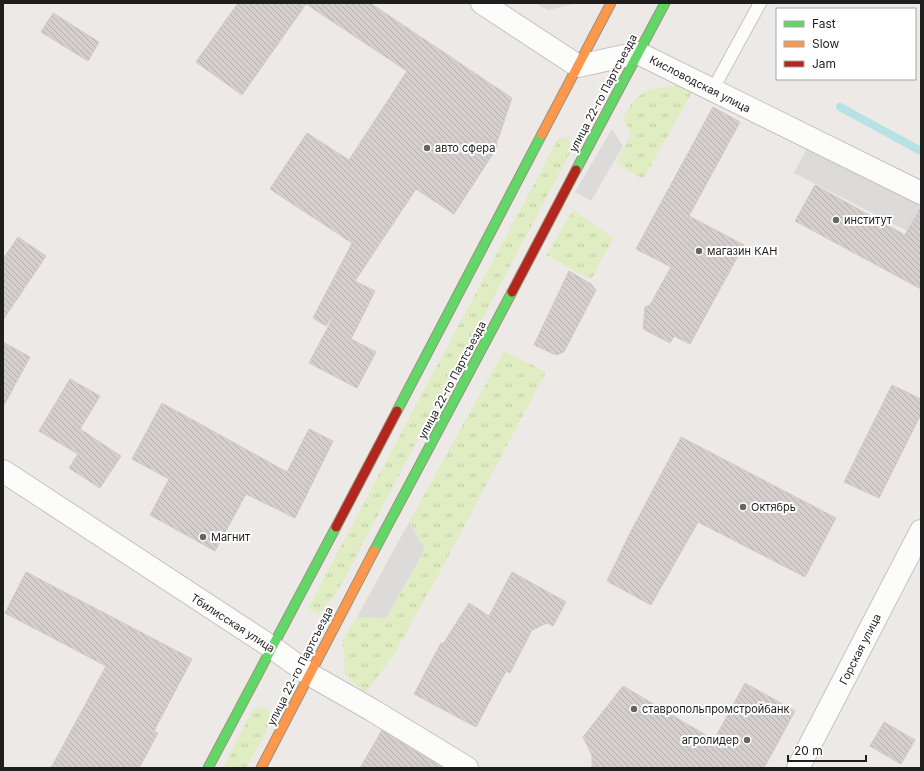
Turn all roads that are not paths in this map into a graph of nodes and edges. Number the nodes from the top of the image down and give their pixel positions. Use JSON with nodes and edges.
{"nodes":[{"id":1,"x":482,"y":3,"type":"edge"},
{"id":2,"x":611,"y":3,"type":"edge"},
{"id":3,"x":665,"y":3,"type":"edge"},
{"id":4,"x":760,"y":3,"type":"edge"},
{"id":5,"x":638,"y":53,"type":"junction"},
{"id":6,"x":578,"y":66,"type":"junction"},
{"id":7,"x":712,"y":91,"type":"junction"},
{"id":8,"x":921,"y":193,"type":"edge"},
{"id":9,"x":3,"y":471,"type":"edge"},
{"id":10,"x":921,"y":531,"type":"edge"},
{"id":11,"x":273,"y":648,"type":"junction"},
{"id":12,"x":309,"y":674,"type":"junction"},
{"id":13,"x":208,"y":768,"type":"edge"},
{"id":14,"x":261,"y":768,"type":"edge"},
{"id":15,"x":467,"y":768,"type":"edge"},
{"id":16,"x":798,"y":768,"type":"edge"}],
"edges":[{"from":1,"to":6,"type":"street"},
{"from":2,"to":6,"type":"main road"},
{"from":3,"to":5,"type":"main road","name":"улица 22-го Партсъезда"},
{"from":4,"to":7,"type":"lane"},
{"from":5,"to":6,"type":"street","name":"Кисловодская улица"},
{"from":5,"to":7,"type":"street","name":"Кисловодская улица"},
{"from":5,"to":12,"type":"main road","name":"улица 22-го Партсъезда"},
{"from":6,"to":11,"type":"main road"},
{"from":7,"to":8,"type":"street","name":"Кисловодская улица"},
{"from":9,"to":11,"type":"street","name":"Тбилисская улица"},
{"from":10,"to":16,"type":"street","name":"Горская улица"},
{"from":11,"to":12,"type":"street","name":"Тбилисская улица"},
{"from":11,"to":13,"type":"main road"},
{"from":12,"to":14,"type":"main road","name":"улица 22-го Партсъезда"},
{"from":12,"to":15,"type":"street","name":"Тбилисская улица"}]}
